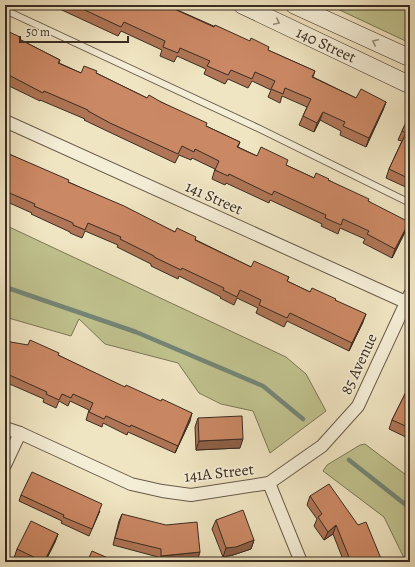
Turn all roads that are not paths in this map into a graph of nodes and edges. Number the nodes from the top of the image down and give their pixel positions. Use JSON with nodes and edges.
{"nodes":[{"id":1,"x":242,"y":5,"type":"edge"},
{"id":2,"x":294,"y":5,"type":"edge"},
{"id":3,"x":5,"y":10,"type":"edge"},
{"id":4,"x":410,"y":58,"type":"edge"},
{"id":5,"x":410,"y":85,"type":"edge"},
{"id":6,"x":5,"y":121,"type":"edge"},
{"id":7,"x":410,"y":203,"type":"edge"},
{"id":8,"x":409,"y":300,"type":"edge"},
{"id":9,"x":5,"y":428,"type":"edge"},
{"id":10,"x":20,"y":432,"type":"junction"},
{"id":11,"x":5,"y":465,"type":"edge"},
{"id":12,"x":269,"y":483,"type":"junction"},
{"id":13,"x":302,"y":562,"type":"edge"}],
"edges":[{"from":1,"to":5,"type":"main road","name":"140 Street","one_way":true},
{"from":4,"to":2,"type":"main road","name":"140 Street","one_way":true},
{"from":3,"to":7,"type":"lane"},
{"from":6,"to":8,"type":"street","name":"141 Street"},
{"from":8,"to":12,"type":"street","name":"85 Avenue"},
{"from":9,"to":10,"type":"street","name":"141A Street"},
{"from":10,"to":11,"type":"street"},
{"from":10,"to":12,"type":"street","name":"141A Street"},
{"from":12,"to":13,"type":"street","name":"141A Street"}]}
